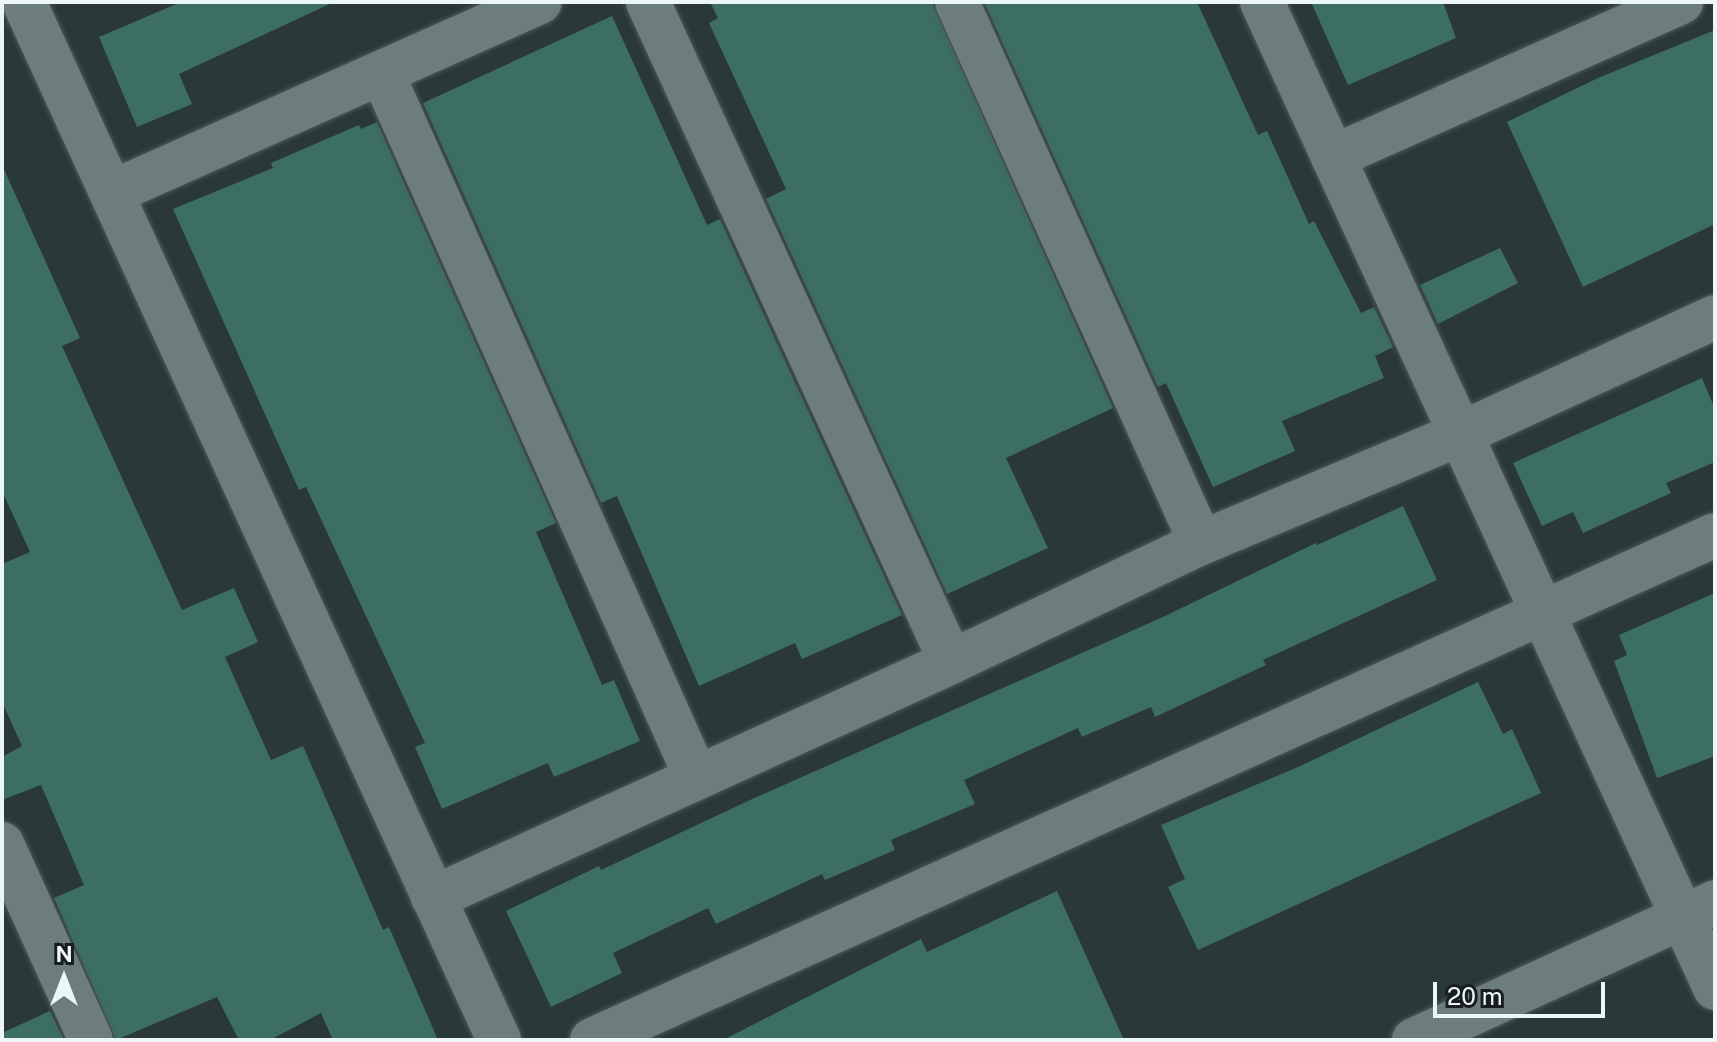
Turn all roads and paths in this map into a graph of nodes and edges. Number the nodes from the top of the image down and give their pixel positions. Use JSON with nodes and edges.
{"nodes":[{"id":1,"x":24,"y":2,"type":"edge"},
{"id":2,"x":540,"y":2,"type":"edge"},
{"id":3,"x":648,"y":2,"type":"edge"},
{"id":4,"x":957,"y":2,"type":"edge"},
{"id":5,"x":1262,"y":2,"type":"edge"},
{"id":6,"x":1681,"y":2,"type":"edge"},
{"id":7,"x":382,"y":73,"type":"junction"},
{"id":8,"x":1333,"y":157,"type":"junction"},
{"id":9,"x":113,"y":192,"type":"junction"},
{"id":10,"x":1715,"y":317,"type":"edge"},
{"id":11,"x":1460,"y":434,"type":"junction"},
{"id":12,"x":1715,"y":535,"type":"edge"},
{"id":13,"x":1201,"y":543,"type":"junction"},
{"id":14,"x":1541,"y":613,"type":"junction"},
{"id":15,"x":951,"y":662,"type":"junction"},
{"id":16,"x":696,"y":777,"type":"junction"},
{"id":17,"x":2,"y":844,"type":"edge"},
{"id":18,"x":433,"y":898,"type":"junction"},
{"id":19,"x":1699,"y":910,"type":"edge"},
{"id":20,"x":1715,"y":988,"type":"edge"},
{"id":21,"x":91,"y":1040,"type":"edge"},
{"id":22,"x":499,"y":1040,"type":"edge"},
{"id":23,"x":592,"y":1040,"type":"edge"},
{"id":24,"x":1414,"y":1040,"type":"edge"}],
"edges":[{"from":1,"to":9,"type":"street"},
{"from":2,"to":7,"type":"street"},
{"from":3,"to":15,"type":"street"},
{"from":4,"to":13,"type":"street"},
{"from":5,"to":8,"type":"street"},
{"from":6,"to":8,"type":"street"},
{"from":7,"to":9,"type":"street"},
{"from":7,"to":16,"type":"street"},
{"from":8,"to":11,"type":"street"},
{"from":9,"to":18,"type":"street"},
{"from":10,"to":11,"type":"street"},
{"from":11,"to":13,"type":"street"},
{"from":11,"to":14,"type":"street"},
{"from":12,"to":14,"type":"street"},
{"from":13,"to":15,"type":"street"},
{"from":14,"to":19,"type":"street"},
{"from":14,"to":23,"type":"street"},
{"from":15,"to":16,"type":"street"},
{"from":16,"to":18,"type":"street"},
{"from":17,"to":21,"type":"street"},
{"from":18,"to":22,"type":"street"},
{"from":19,"to":20,"type":"street"},
{"from":19,"to":24,"type":"street"}]}
